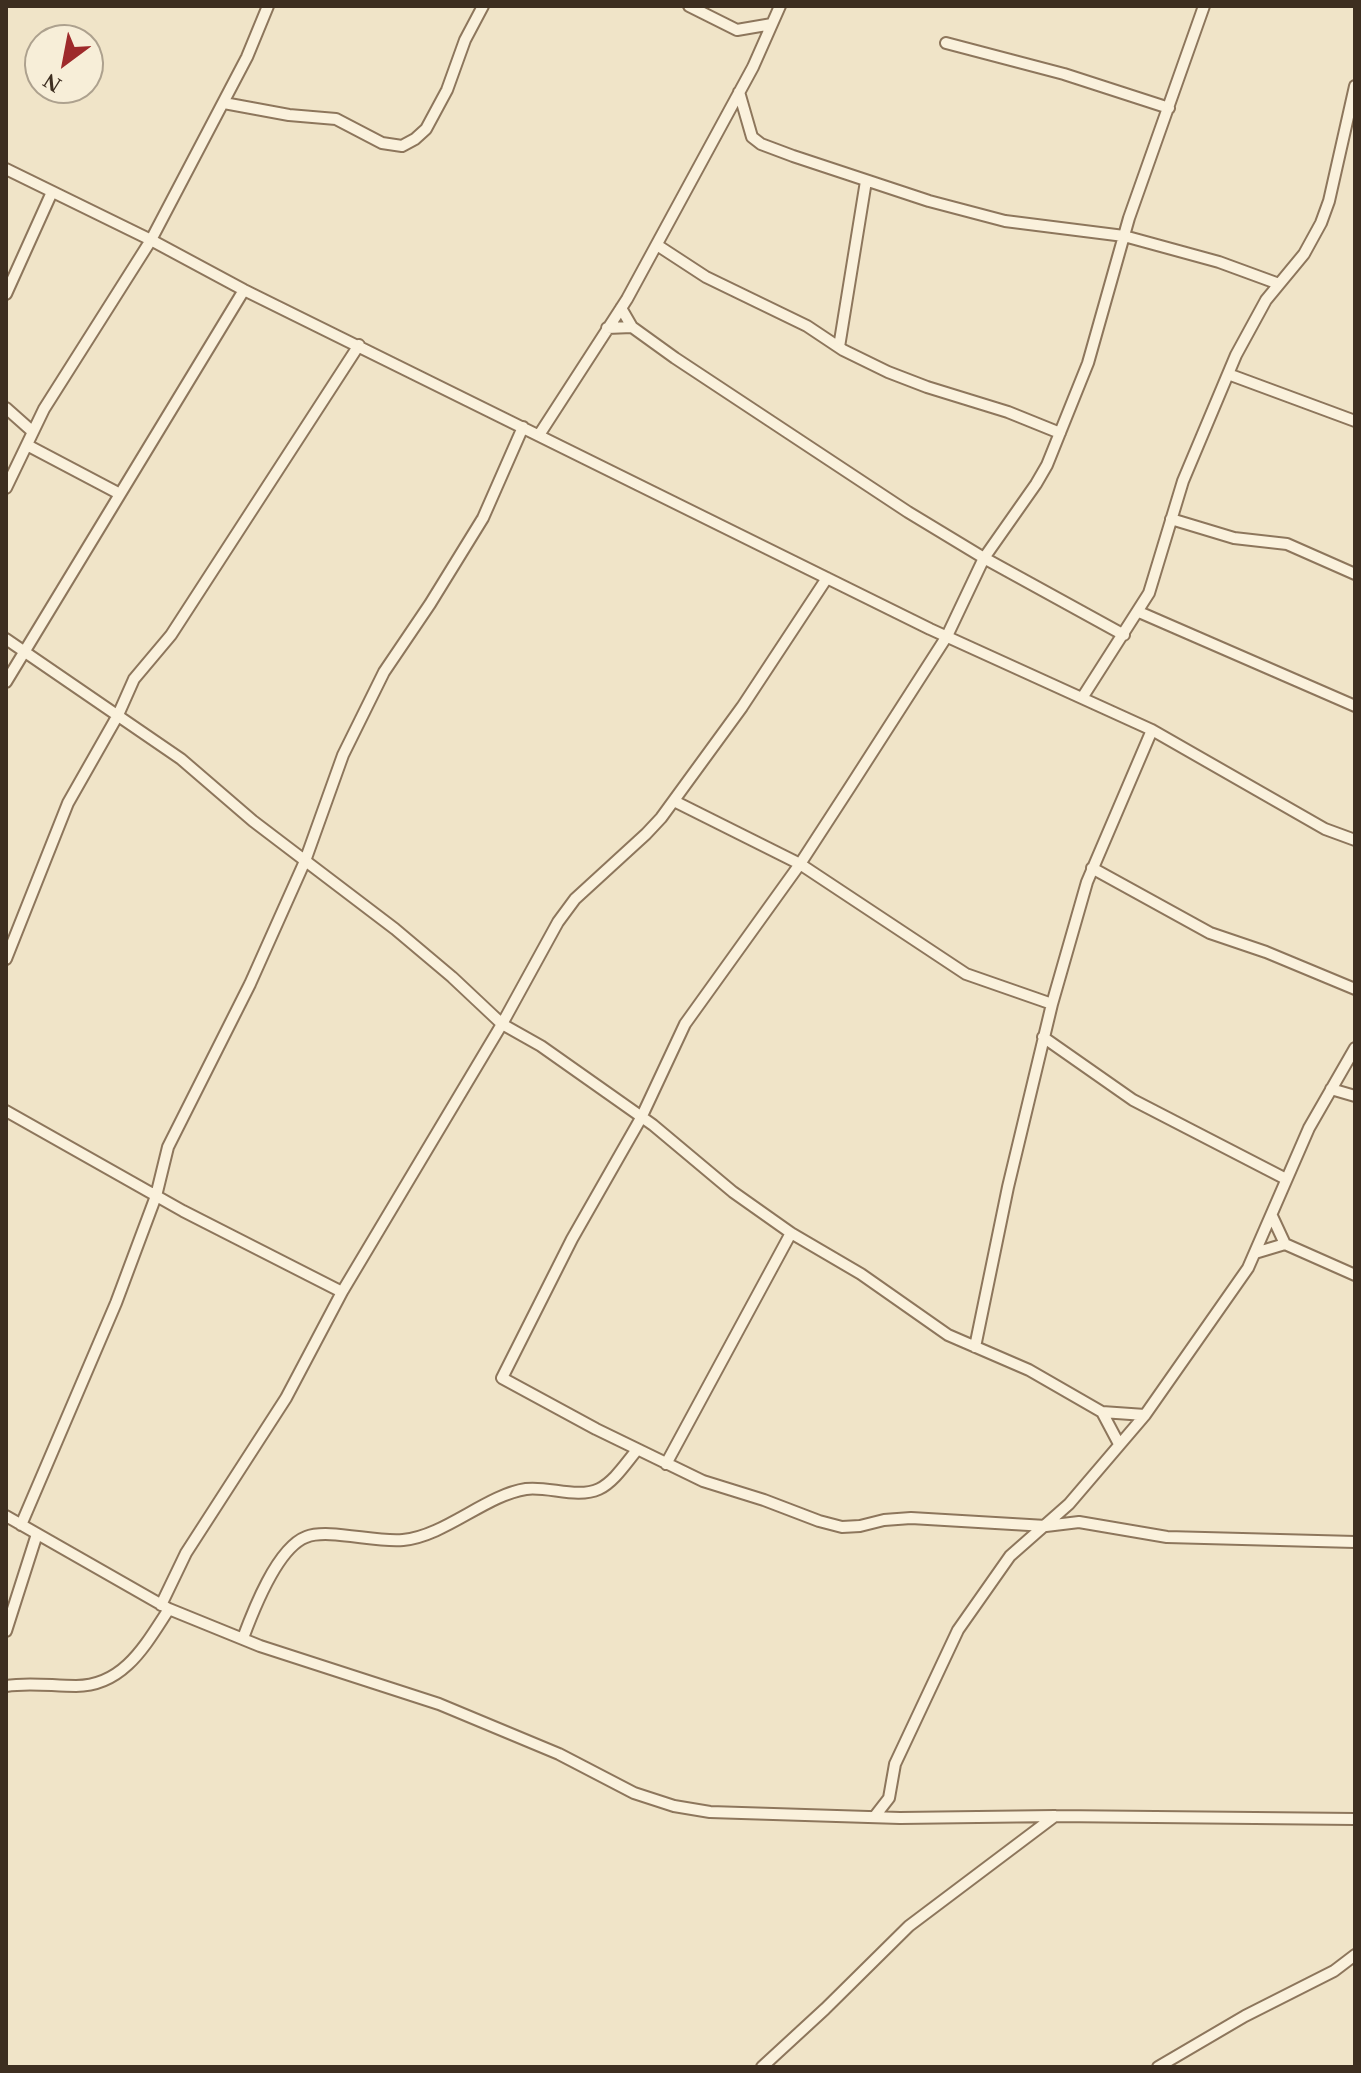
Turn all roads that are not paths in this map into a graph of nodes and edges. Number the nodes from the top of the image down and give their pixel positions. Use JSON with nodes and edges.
{"nodes":[{"id":1,"x":268,"y":6,"type":"edge"},
{"id":2,"x":483,"y":6,"type":"edge"},
{"id":3,"x":689,"y":6,"type":"edge"},
{"id":4,"x":780,"y":6,"type":"edge"},
{"id":5,"x":1204,"y":6,"type":"edge"},
{"id":6,"x":772,"y":24,"type":"junction"},
{"id":7,"x":946,"y":43,"type":"dead end"},
{"id":8,"x":1355,"y":86,"type":"edge"},
{"id":9,"x":739,"y":92,"type":"junction"},
{"id":10,"x":224,"y":103,"type":"junction"},
{"id":11,"x":1169,"y":108,"type":"junction"},
{"id":12,"x":6,"y":169,"type":"edge"},
{"id":13,"x":866,"y":181,"type":"junction"},
{"id":14,"x":52,"y":192,"type":"junction"},
{"id":15,"x":1124,"y":236,"type":"junction"},
{"id":16,"x":151,"y":240,"type":"junction"},
{"id":17,"x":657,"y":245,"type":"junction"},
{"id":18,"x":1279,"y":284,"type":"junction"},
{"id":19,"x":244,"y":290,"type":"junction"},
{"id":20,"x":6,"y":294,"type":"edge"},
{"id":21,"x":621,"y":308,"type":"junction"},
{"id":22,"x":632,"y":327,"type":"junction"},
{"id":23,"x":607,"y":328,"type":"junction"},
{"id":24,"x":359,"y":345,"type":"junction"},
{"id":25,"x":839,"y":347,"type":"junction"},
{"id":26,"x":1228,"y":374,"type":"junction"},
{"id":27,"x":6,"y":408,"type":"edge"},
{"id":28,"x":1355,"y":421,"type":"edge"},
{"id":29,"x":523,"y":427,"type":"junction"},
{"id":30,"x":33,"y":432,"type":"junction"},
{"id":31,"x":1060,"y":433,"type":"junction"},
{"id":32,"x":539,"y":435,"type":"junction"},
{"id":33,"x":27,"y":445,"type":"junction"},
{"id":34,"x":6,"y":488,"type":"edge"},
{"id":35,"x":118,"y":493,"type":"junction"},
{"id":36,"x":1171,"y":519,"type":"junction"},
{"id":37,"x":984,"y":558,"type":"junction"},
{"id":38,"x":1355,"y":574,"type":"edge"},
{"id":39,"x":827,"y":578,"type":"junction"},
{"id":40,"x":1139,"y":612,"type":"junction"},
{"id":41,"x":1124,"y":635,"type":"junction"},
{"id":42,"x":947,"y":636,"type":"junction"},
{"id":43,"x":6,"y":639,"type":"edge"},
{"id":44,"x":24,"y":653,"type":"junction"},
{"id":45,"x":6,"y":682,"type":"edge"},
{"id":46,"x":1082,"y":698,"type":"junction"},
{"id":47,"x":1355,"y":706,"type":"edge"},
{"id":48,"x":118,"y":715,"type":"junction"},
{"id":49,"x":1152,"y":730,"type":"junction"},
{"id":50,"x":674,"y":801,"type":"junction"},
{"id":51,"x":1355,"y":840,"type":"edge"},
{"id":52,"x":305,"y":861,"type":"junction"},
{"id":53,"x":800,"y":864,"type":"junction"},
{"id":54,"x":1092,"y":868,"type":"junction"},
{"id":55,"x":6,"y":959,"type":"edge"},
{"id":56,"x":1355,"y":989,"type":"edge"},
{"id":57,"x":1052,"y":1004,"type":"junction"},
{"id":58,"x":502,"y":1024,"type":"junction"},
{"id":59,"x":1043,"y":1037,"type":"junction"},
{"id":60,"x":1355,"y":1048,"type":"edge"},
{"id":61,"x":1331,"y":1089,"type":"junction"},
{"id":62,"x":1355,"y":1096,"type":"edge"},
{"id":63,"x":6,"y":1111,"type":"edge"},
{"id":64,"x":641,"y":1118,"type":"junction"},
{"id":65,"x":1286,"y":1179,"type":"junction"},
{"id":66,"x":156,"y":1196,"type":"junction"},
{"id":67,"x":1272,"y":1216,"type":"junction"},
{"id":68,"x":791,"y":1233,"type":"junction"},
{"id":69,"x":1285,"y":1244,"type":"junction"},
{"id":70,"x":1255,"y":1253,"type":"junction"},
{"id":71,"x":1355,"y":1275,"type":"edge"},
{"id":72,"x":342,"y":1292,"type":"junction"},
{"id":73,"x":975,"y":1347,"type":"junction"},
{"id":74,"x":1102,"y":1412,"type":"junction"},
{"id":75,"x":1145,"y":1415,"type":"junction"},
{"id":76,"x":1119,"y":1444,"type":"junction"},
{"id":77,"x":637,"y":1450,"type":"junction"},
{"id":78,"x":666,"y":1464,"type":"junction"},
{"id":79,"x":6,"y":1516,"type":"edge"},
{"id":80,"x":21,"y":1525,"type":"junction"},
{"id":81,"x":1046,"y":1526,"type":"junction"},
{"id":82,"x":37,"y":1534,"type":"junction"},
{"id":83,"x":1355,"y":1542,"type":"edge"},
{"id":84,"x":165,"y":1607,"type":"junction"},
{"id":85,"x":6,"y":1631,"type":"edge"},
{"id":86,"x":243,"y":1638,"type":"junction"},
{"id":87,"x":6,"y":1686,"type":"edge"},
{"id":88,"x":889,"y":1798,"type":"junction"},
{"id":89,"x":875,"y":1816,"type":"junction"},
{"id":90,"x":1055,"y":1816,"type":"junction"},
{"id":91,"x":900,"y":1818,"type":"junction"},
{"id":92,"x":1355,"y":1819,"type":"edge"},
{"id":93,"x":1355,"y":1955,"type":"edge"},
{"id":94,"x":762,"y":2067,"type":"edge"},
{"id":95,"x":1158,"y":2067,"type":"edge"}],
"edges":[{"from":1,"to":10,"type":"street"},
{"from":2,"to":10,"type":"street"},
{"from":3,"to":6,"type":"street"},
{"from":4,"to":6,"type":"street"},
{"from":5,"to":11,"type":"street"},
{"from":6,"to":9,"type":"street"},
{"from":7,"to":11,"type":"street"},
{"from":8,"to":18,"type":"street"},
{"from":9,"to":13,"type":"street"},
{"from":9,"to":17,"type":"street"},
{"from":10,"to":16,"type":"street"},
{"from":11,"to":15,"type":"street"},
{"from":12,"to":14,"type":"street"},
{"from":13,"to":15,"type":"street"},
{"from":13,"to":25,"type":"street"},
{"from":14,"to":16,"type":"street"},
{"from":14,"to":20,"type":"street"},
{"from":15,"to":18,"type":"street"},
{"from":15,"to":31,"type":"street"},
{"from":16,"to":19,"type":"street"},
{"from":16,"to":30,"type":"street"},
{"from":17,"to":21,"type":"street"},
{"from":17,"to":25,"type":"street"},
{"from":18,"to":26,"type":"street"},
{"from":19,"to":24,"type":"street"},
{"from":19,"to":35,"type":"street"},
{"from":21,"to":22,"type":"street"},
{"from":21,"to":23,"type":"street"},
{"from":22,"to":23,"type":"street"},
{"from":22,"to":37,"type":"street"},
{"from":23,"to":32,"type":"street"},
{"from":24,"to":29,"type":"street"},
{"from":24,"to":48,"type":"street"},
{"from":25,"to":31,"type":"street"},
{"from":26,"to":28,"type":"street"},
{"from":26,"to":36,"type":"street"},
{"from":27,"to":30,"type":"street"},
{"from":29,"to":32,"type":"street"},
{"from":29,"to":52,"type":"street"},
{"from":30,"to":33,"type":"street"},
{"from":31,"to":37,"type":"street"},
{"from":32,"to":39,"type":"street"},
{"from":33,"to":34,"type":"street"},
{"from":33,"to":35,"type":"street"},
{"from":35,"to":44,"type":"street"},
{"from":36,"to":38,"type":"street"},
{"from":36,"to":40,"type":"street"},
{"from":37,"to":41,"type":"street"},
{"from":37,"to":42,"type":"street"},
{"from":39,"to":42,"type":"street"},
{"from":39,"to":50,"type":"street"},
{"from":40,"to":41,"type":"street"},
{"from":40,"to":47,"type":"street"},
{"from":41,"to":46,"type":"street"},
{"from":42,"to":46,"type":"street"},
{"from":42,"to":53,"type":"street"},
{"from":43,"to":44,"type":"street"},
{"from":44,"to":45,"type":"street"},
{"from":44,"to":48,"type":"street"},
{"from":46,"to":49,"type":"street"},
{"from":48,"to":52,"type":"street"},
{"from":48,"to":55,"type":"street"},
{"from":49,"to":51,"type":"street"},
{"from":49,"to":54,"type":"street"},
{"from":50,"to":53,"type":"street"},
{"from":50,"to":58,"type":"street"},
{"from":52,"to":58,"type":"street"},
{"from":52,"to":66,"type":"street"},
{"from":53,"to":57,"type":"street"},
{"from":53,"to":64,"type":"street"},
{"from":54,"to":56,"type":"street"},
{"from":54,"to":57,"type":"street"},
{"from":57,"to":59,"type":"street"},
{"from":58,"to":64,"type":"street"},
{"from":58,"to":72,"type":"street"},
{"from":59,"to":65,"type":"street"},
{"from":59,"to":73,"type":"street"},
{"from":60,"to":61,"type":"street"},
{"from":61,"to":62,"type":"street"},
{"from":61,"to":65,"type":"street"},
{"from":63,"to":66,"type":"street"},
{"from":64,"to":68,"type":"street"},
{"from":64,"to":77,"type":"street"},
{"from":65,"to":67,"type":"street"},
{"from":66,"to":72,"type":"street"},
{"from":66,"to":80,"type":"street"},
{"from":67,"to":69,"type":"street"},
{"from":67,"to":70,"type":"street"},
{"from":68,"to":73,"type":"street"},
{"from":68,"to":78,"type":"street"},
{"from":69,"to":70,"type":"street"},
{"from":69,"to":71,"type":"street"},
{"from":70,"to":75,"type":"street"},
{"from":72,"to":84,"type":"street"},
{"from":73,"to":74,"type":"street"},
{"from":74,"to":75,"type":"street"},
{"from":74,"to":76,"type":"street"},
{"from":75,"to":76,"type":"street"},
{"from":76,"to":81,"type":"street"},
{"from":77,"to":78,"type":"street"},
{"from":77,"to":86,"type":"street"},
{"from":78,"to":81,"type":"street"},
{"from":79,"to":80,"type":"street"},
{"from":80,"to":82,"type":"street"},
{"from":81,"to":83,"type":"street"},
{"from":81,"to":88,"type":"street"},
{"from":82,"to":84,"type":"street"},
{"from":82,"to":85,"type":"street"},
{"from":84,"to":86,"type":"street"},
{"from":84,"to":87,"type":"street"},
{"from":86,"to":89,"type":"street"},
{"from":88,"to":89,"type":"street"},
{"from":88,"to":91,"type":"street"},
{"from":89,"to":91,"type":"street"},
{"from":90,"to":91,"type":"street"},
{"from":90,"to":92,"type":"street"},
{"from":90,"to":94,"type":"street"},
{"from":93,"to":95,"type":"street"}]}
